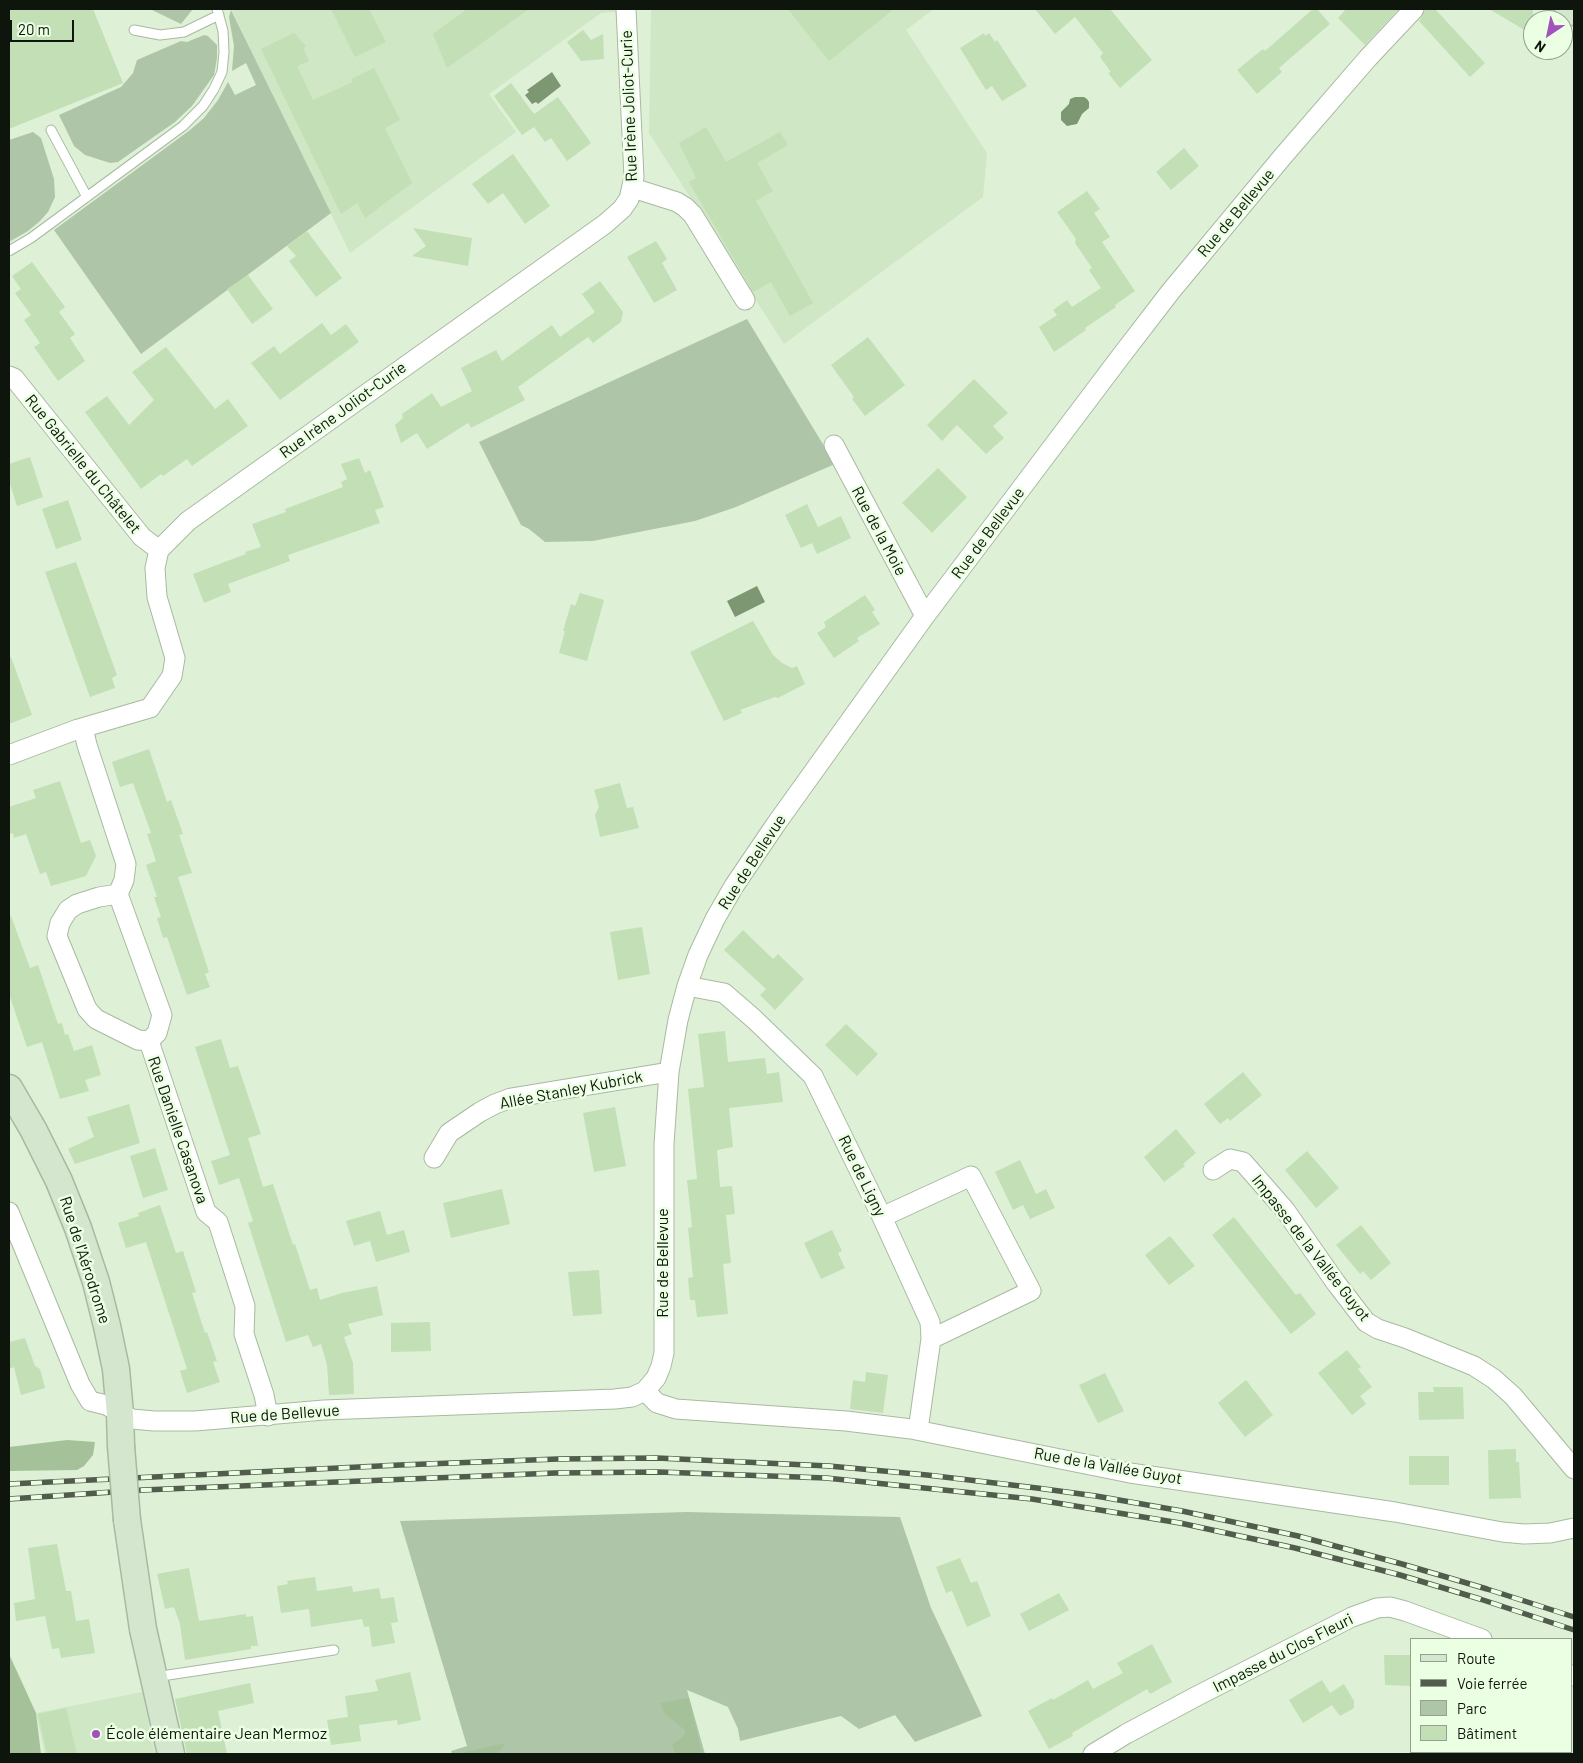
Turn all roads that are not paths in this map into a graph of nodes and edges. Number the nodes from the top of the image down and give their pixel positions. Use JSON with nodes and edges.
{"nodes":[{"id":1,"x":626,"y":9,"type":"edge"},
{"id":2,"x":1414,"y":9,"type":"edge"},
{"id":3,"x":1568,"y":9,"type":"edge"},
{"id":4,"x":218,"y":12,"type":"edge"},
{"id":5,"x":1574,"y":12,"type":"edge"},
{"id":6,"x":134,"y":30,"type":"dead end"},
{"id":7,"x":51,"y":130,"type":"dead end"},
{"id":8,"x":632,"y":188,"type":"junction"},
{"id":9,"x":87,"y":197,"type":"junction"},
{"id":10,"x":9,"y":251,"type":"edge"},
{"id":11,"x":745,"y":300,"type":"dead end"},
{"id":12,"x":9,"y":376,"type":"edge"},
{"id":13,"x":834,"y":445,"type":"dead end"},
{"id":14,"x":159,"y":550,"type":"junction"},
{"id":15,"x":925,"y":616,"type":"junction"},
{"id":16,"x":83,"y":728,"type":"junction"},
{"id":17,"x":9,"y":755,"type":"edge"},
{"id":18,"x":118,"y":894,"type":"junction"},
{"id":19,"x":687,"y":986,"type":"junction"},
{"id":20,"x":148,"y":1042,"type":"junction"},
{"id":21,"x":670,"y":1072,"type":"junction"},
{"id":22,"x":9,"y":1088,"type":"edge"},
{"id":23,"x":434,"y":1158,"type":"dead end"},
{"id":24,"x":1213,"y":1170,"type":"dead end"},
{"id":25,"x":9,"y":1212,"type":"edge"},
{"id":26,"x":882,"y":1217,"type":"junction"},
{"id":27,"x":931,"y":1339,"type":"junction"},
{"id":28,"x":645,"y":1391,"type":"junction"},
{"id":29,"x":120,"y":1414,"type":"junction"},
{"id":30,"x":268,"y":1416,"type":"junction"},
{"id":31,"x":918,"y":1430,"type":"junction"},
{"id":32,"x":1574,"y":1469,"type":"edge"},
{"id":33,"x":1574,"y":1528,"type":"edge"},
{"id":34,"x":1479,"y":1638,"type":"edge"},
{"id":35,"x":334,"y":1650,"type":"dead end"},
{"id":36,"x":155,"y":1677,"type":"junction"},
{"id":37,"x":171,"y":1754,"type":"edge"},
{"id":38,"x":1093,"y":1754,"type":"edge"}],
"edges":[{"from":1,"to":8,"type":"street","name":"Rue Irène Joliot-Curie"},
{"from":2,"to":15,"type":"street","name":"Rue de Bellevue"},
{"from":3,"to":5,"type":"street"},
{"from":4,"to":6,"type":"lane"},
{"from":4,"to":9,"type":"lane"},
{"from":7,"to":9,"type":"lane"},
{"from":8,"to":11,"type":"street"},
{"from":8,"to":14,"type":"street","name":"Rue Irène Joliot-Curie"},
{"from":9,"to":10,"type":"lane"},
{"from":12,"to":14,"type":"street","name":"Rue Gabrielle du Châtelet"},
{"from":13,"to":15,"type":"street","name":"Rue de la Moie"},
{"from":14,"to":16,"type":"street"},
{"from":15,"to":19,"type":"street","name":"Rue de Bellevue"},
{"from":16,"to":17,"type":"street"},
{"from":16,"to":18,"type":"street"},
{"from":18,"to":20,"type":"street","name":"Rue Danielle Casanova"},
{"from":18,"to":20,"type":"street","name":"Rue Danielle Casanova"},
{"from":19,"to":21,"type":"street","name":"Rue de Bellevue"},
{"from":19,"to":26,"type":"street","name":"Rue de Ligny"},
{"from":20,"to":30,"type":"street","name":"Rue Danielle Casanova"},
{"from":21,"to":23,"type":"street","name":"Allée Stanley Kubrick"},
{"from":21,"to":28,"type":"street","name":"Rue de Bellevue"},
{"from":22,"to":29,"type":"street","name":"Rue de l'Aérodrome"},
{"from":24,"to":32,"type":"street","name":"Impasse de la Vallée Guyot"},
{"from":25,"to":29,"type":"street"},
{"from":26,"to":27,"type":"street","name":"Rue de Ligny"},
{"from":26,"to":27,"type":"street"},
{"from":27,"to":31,"type":"street","name":"Rue de Ligny"},
{"from":28,"to":30,"type":"street","name":"Rue de Bellevue"},
{"from":28,"to":31,"type":"street","name":"Rue de la Vallée Guyot"},
{"from":29,"to":30,"type":"street","name":"Rue de Bellevue"},
{"from":29,"to":36,"type":"street","name":"Rue de l'Aérodrome","bridge":true},
{"from":31,"to":33,"type":"street","name":"Rue de la Vallée Guyot"},
{"from":34,"to":38,"type":"street","name":"Impasse du Clos Fleuri"},
{"from":35,"to":36,"type":"lane"},
{"from":36,"to":37,"type":"street","name":"Rue de l'Aérodrome"}]}
